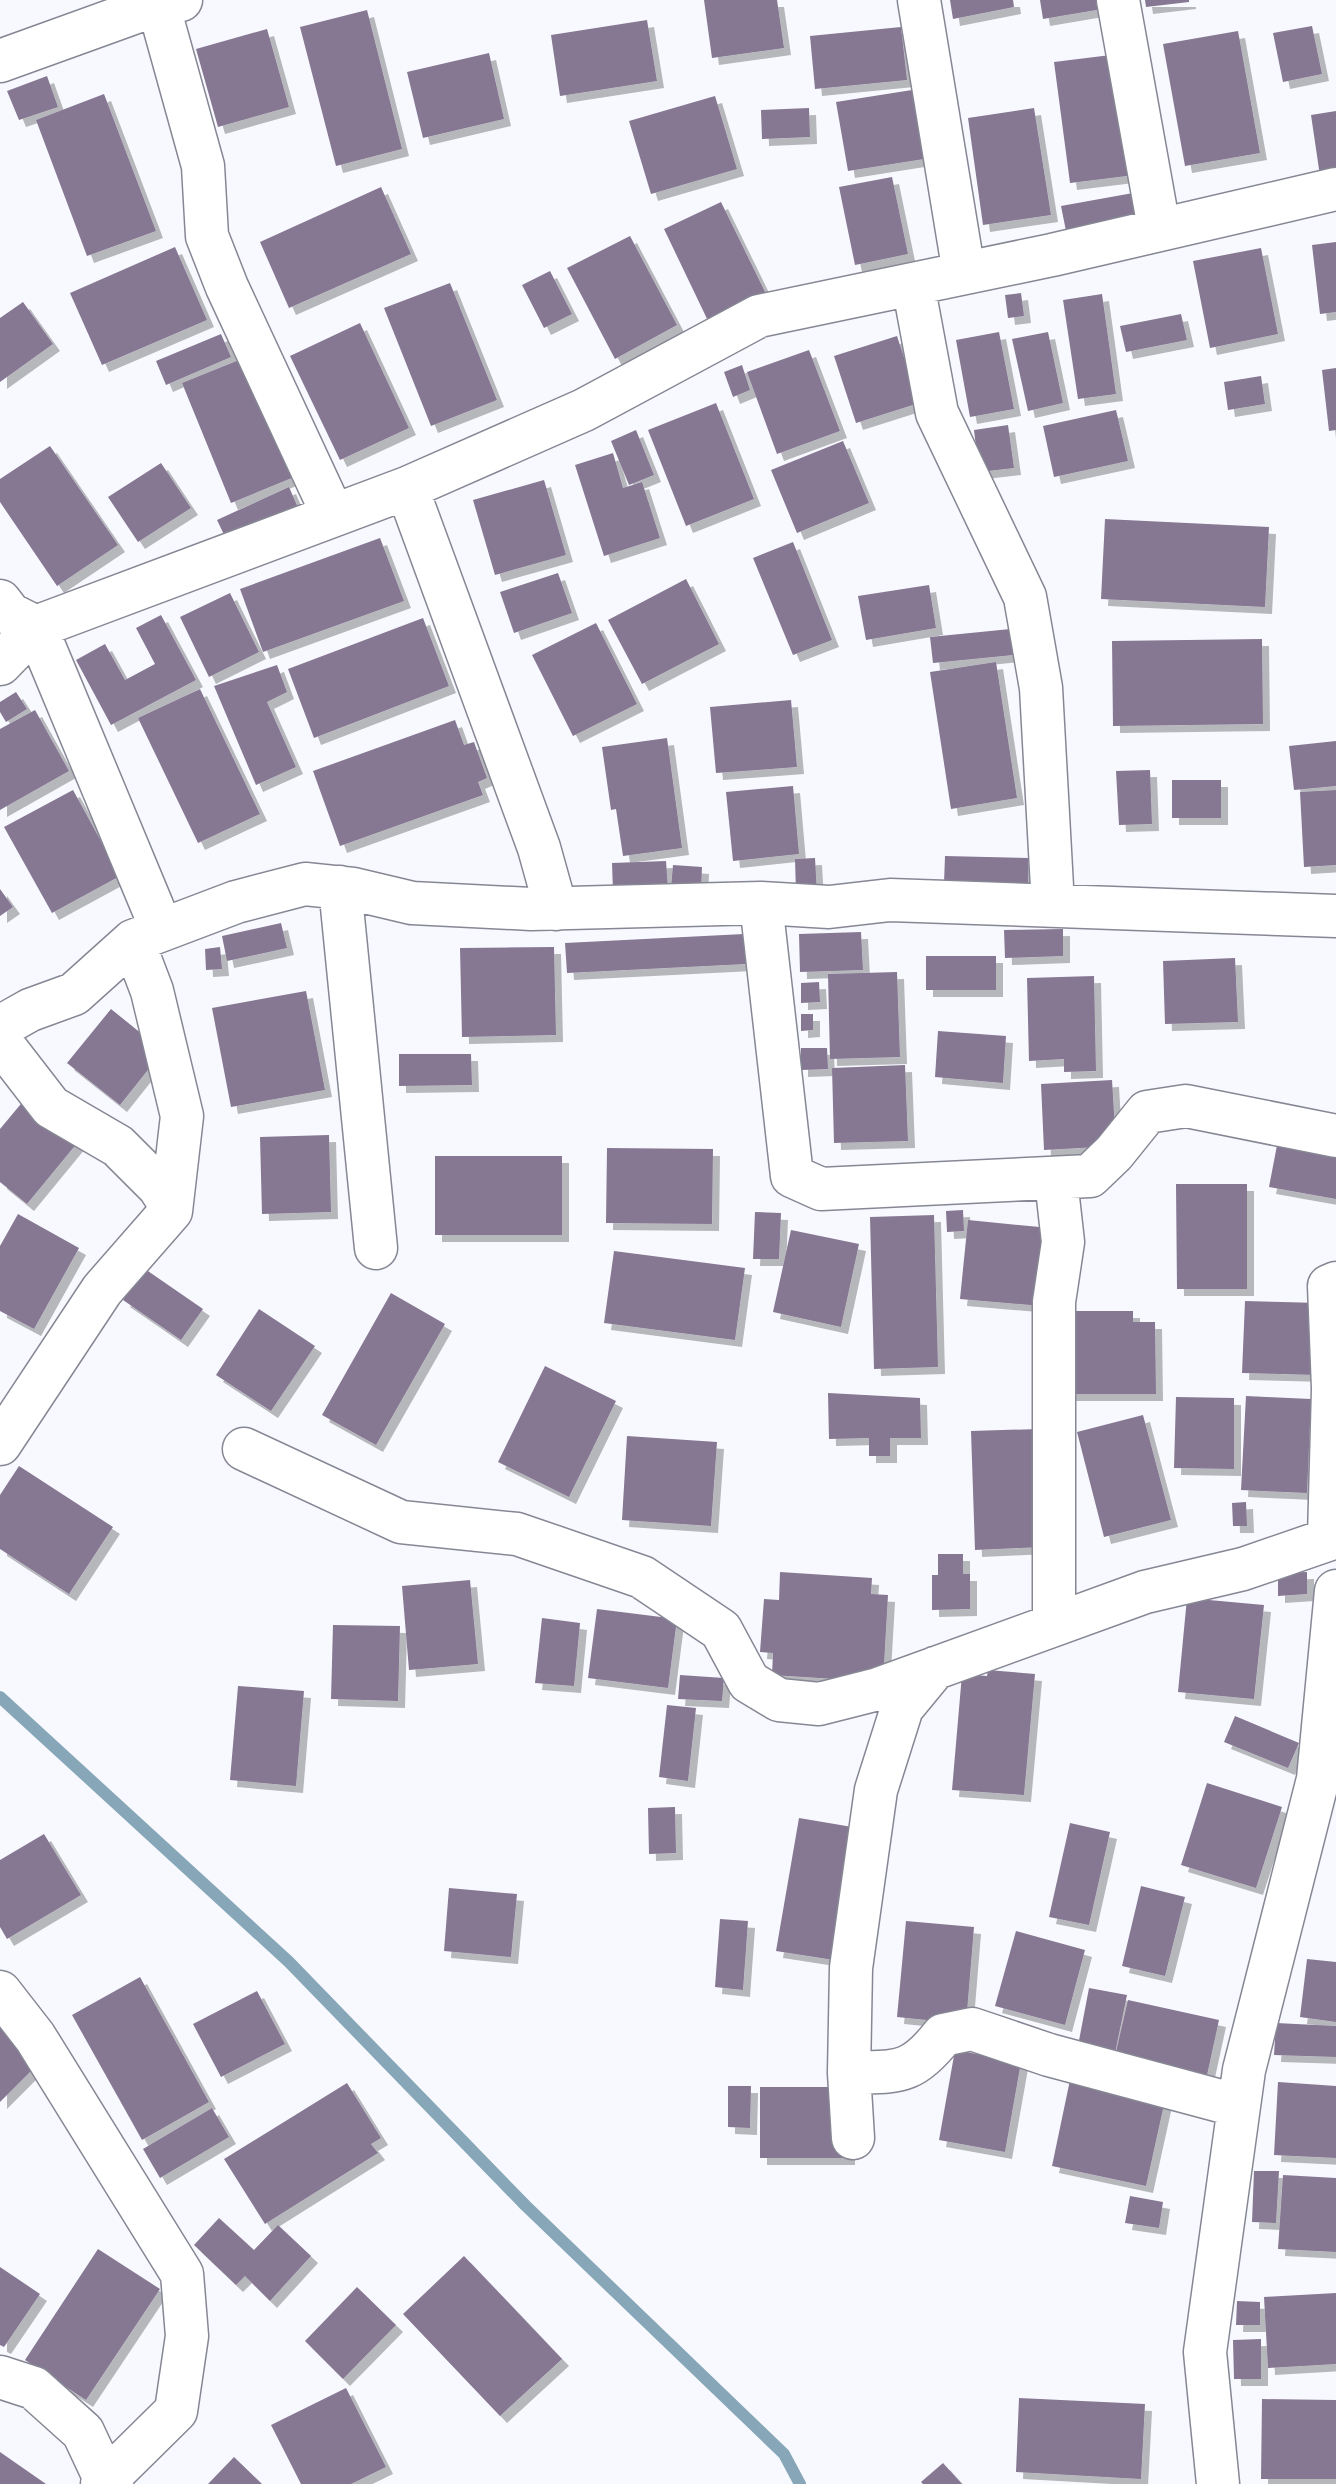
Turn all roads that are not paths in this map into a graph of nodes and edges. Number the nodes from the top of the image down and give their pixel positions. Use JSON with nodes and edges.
{"nodes":[{"id":1,"x":919,"y":0,"type":"edge"},
{"id":2,"x":1118,"y":0,"type":"edge"},
{"id":3,"x":169,"y":2,"type":"edge"},
{"id":4,"x":0,"y":61,"type":"edge"},
{"id":5,"x":1336,"y":189,"type":"edge"},
{"id":6,"x":1159,"y":228,"type":"junction"},
{"id":7,"x":964,"y":273,"type":"junction"},
{"id":8,"x":913,"y":284,"type":"junction"},
{"id":9,"x":407,"y":488,"type":"junction"},
{"id":10,"x":333,"y":515,"type":"junction"},
{"id":11,"x":0,"y":601,"type":"edge"},
{"id":12,"x":36,"y":627,"type":"junction"},
{"id":13,"x":0,"y":664,"type":"edge"},
{"id":14,"x":340,"y":887,"type":"junction"},
{"id":15,"x":761,"y":903,"type":"junction"},
{"id":16,"x":1053,"y":905,"type":"junction"},
{"id":17,"x":556,"y":909,"type":"junction"},
{"id":18,"x":1336,"y":916,"type":"edge"},
{"id":19,"x":147,"y":936,"type":"junction"},
{"id":20,"x":0,"y":1027,"type":"edge"},
{"id":21,"x":0,"y":1041,"type":"edge"},
{"id":22,"x":1336,"y":1136,"type":"edge"},
{"id":23,"x":1056,"y":1180,"type":"junction"},
{"id":24,"x":171,"y":1206,"type":"junction"},
{"id":25,"x":376,"y":1248,"type":"dead end"},
{"id":26,"x":1336,"y":1283,"type":"edge"},
{"id":27,"x":0,"y":1444,"type":"edge"},
{"id":28,"x":244,"y":1449,"type":"dead end"},
{"id":29,"x":1333,"y":1537,"type":"edge"},
{"id":30,"x":1336,"y":1591,"type":"edge"},
{"id":31,"x":1054,"y":1623,"type":"junction"},
{"id":32,"x":890,"y":1698,"type":"junction"},
{"id":33,"x":0,"y":1992,"type":"edge"},
{"id":34,"x":849,"y":2073,"type":"junction"},
{"id":35,"x":1239,"y":2106,"type":"junction"},
{"id":36,"x":853,"y":2138,"type":"dead end"},
{"id":37,"x":0,"y":2377,"type":"edge"},
{"id":38,"x":106,"y":2482,"type":"edge"},
{"id":39,"x":1218,"y":2484,"type":"edge"}],
"edges":[{"from":1,"to":7,"type":"street"},
{"from":2,"to":6,"type":"street"},
{"from":3,"to":4,"type":"street"},
{"from":3,"to":10,"type":"street"},
{"from":5,"to":6,"type":"street"},
{"from":6,"to":7,"type":"street"},
{"from":7,"to":8,"type":"street"},
{"from":8,"to":9,"type":"street"},
{"from":8,"to":16,"type":"street"},
{"from":9,"to":10,"type":"street"},
{"from":9,"to":17,"type":"street"},
{"from":10,"to":12,"type":"street"},
{"from":11,"to":12,"type":"street"},
{"from":12,"to":13,"type":"street"},
{"from":12,"to":19,"type":"street"},
{"from":14,"to":17,"type":"street"},
{"from":14,"to":19,"type":"street"},
{"from":14,"to":25,"type":"street"},
{"from":15,"to":16,"type":"street"},
{"from":15,"to":17,"type":"street"},
{"from":15,"to":23,"type":"street"},
{"from":16,"to":18,"type":"street"},
{"from":19,"to":20,"type":"street"},
{"from":19,"to":24,"type":"street"},
{"from":21,"to":24,"type":"street"},
{"from":22,"to":23,"type":"street"},
{"from":23,"to":31,"type":"street"},
{"from":24,"to":27,"type":"street"},
{"from":26,"to":29,"type":"street"},
{"from":28,"to":32,"type":"street"},
{"from":29,"to":31,"type":"street"},
{"from":30,"to":35,"type":"street"},
{"from":31,"to":32,"type":"street"},
{"from":32,"to":34,"type":"street"},
{"from":33,"to":38,"type":"street"},
{"from":34,"to":35,"type":"street"},
{"from":34,"to":36,"type":"street"},
{"from":35,"to":39,"type":"street"},
{"from":37,"to":38,"type":"street"}]}
